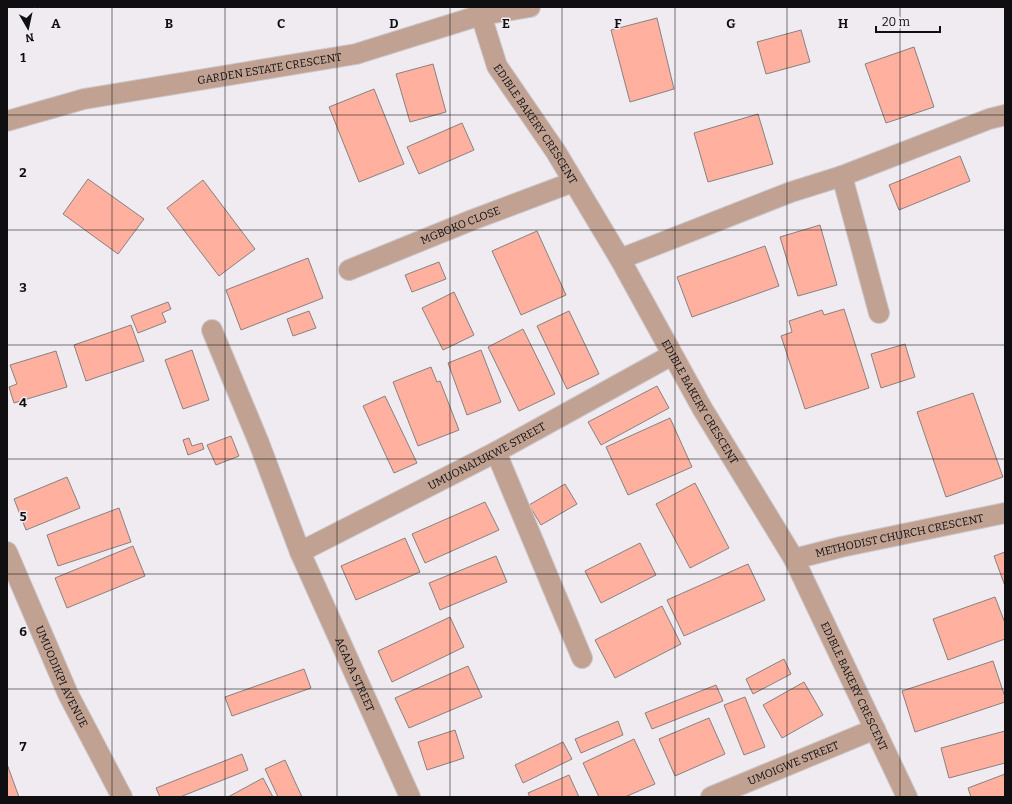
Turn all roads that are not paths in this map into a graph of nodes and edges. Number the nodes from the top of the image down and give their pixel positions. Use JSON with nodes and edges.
{"nodes":[{"id":1,"x":530,"y":7,"type":"edge"},
{"id":2,"x":481,"y":15,"type":"junction"},
{"id":3,"x":1005,"y":116,"type":"edge"},
{"id":4,"x":7,"y":121,"type":"edge"},
{"id":5,"x":842,"y":176,"type":"junction"},
{"id":6,"x":573,"y":182,"type":"junction"},
{"id":7,"x":620,"y":260,"type":"junction"},
{"id":8,"x":349,"y":270,"type":"dead end"},
{"id":9,"x":880,"y":313,"type":"dead end"},
{"id":10,"x":212,"y":330,"type":"dead end"},
{"id":11,"x":672,"y":355,"type":"junction"},
{"id":12,"x":496,"y":452,"type":"junction"},
{"id":13,"x":1005,"y":513,"type":"edge"},
{"id":14,"x":7,"y":552,"type":"edge"},
{"id":15,"x":300,"y":552,"type":"junction"},
{"id":16,"x":794,"y":559,"type":"junction"},
{"id":17,"x":582,"y":658,"type":"dead end"},
{"id":18,"x":875,"y":729,"type":"junction"},
{"id":19,"x":122,"y":797,"type":"edge"},
{"id":20,"x":410,"y":797,"type":"edge"},
{"id":21,"x":711,"y":797,"type":"edge"},
{"id":22,"x":907,"y":797,"type":"edge"}],
"edges":[{"from":1,"to":2,"type":"street","name":"GARDEN ESTATE CRESCENT"},
{"from":2,"to":4,"type":"street","name":"GARDEN ESTATE CRESCENT"},
{"from":2,"to":6,"type":"street","name":"EDIBLE BAKERY CRESCENT"},
{"from":3,"to":5,"type":"street"},
{"from":5,"to":7,"type":"street"},
{"from":5,"to":9,"type":"street"},
{"from":6,"to":7,"type":"street","name":"EDIBLE BAKERY CRESCENT"},
{"from":6,"to":8,"type":"street","name":"MGBOKO CLOSE"},
{"from":7,"to":11,"type":"street","name":"EDIBLE BAKERY CRESCENT"},
{"from":10,"to":15,"type":"street","name":"AGADA STREET"},
{"from":11,"to":12,"type":"street","name":"UMUONALUKWE STREET"},
{"from":11,"to":16,"type":"street","name":"EDIBLE BAKERY CRESCENT"},
{"from":12,"to":15,"type":"street","name":"UMUONALUKWE STREET"},
{"from":12,"to":17,"type":"street"},
{"from":13,"to":16,"type":"street","name":"METHODIST CHURCH CRESCENT"},
{"from":14,"to":19,"type":"street","name":"UMUODIKPI AVENUE"},
{"from":15,"to":20,"type":"street","name":"AGADA STREET"},
{"from":16,"to":18,"type":"street","name":"EDIBLE BAKERY CRESCENT"},
{"from":18,"to":21,"type":"street","name":"UMOIGWE STREET"},
{"from":18,"to":22,"type":"street","name":"EDIBLE BAKERY CRESCENT"}]}
